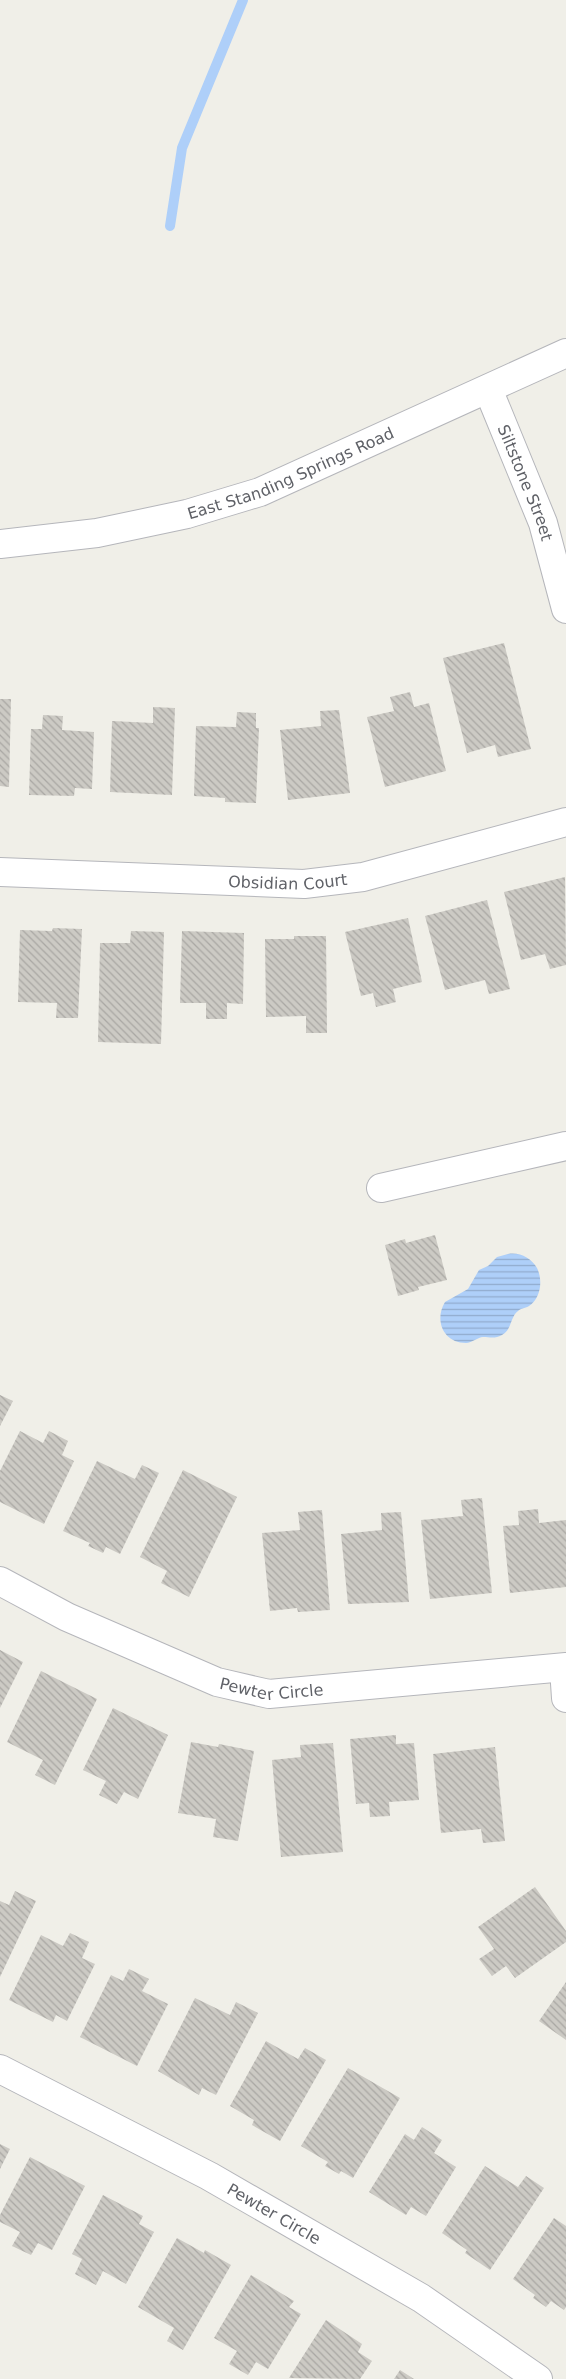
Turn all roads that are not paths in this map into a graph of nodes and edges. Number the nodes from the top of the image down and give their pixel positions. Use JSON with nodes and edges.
{"nodes":[{"id":1,"x":566,"y":353,"type":"edge"},
{"id":2,"x":488,"y":388,"type":"junction"},
{"id":3,"x":0,"y":544,"type":"edge"},
{"id":4,"x":566,"y":609,"type":"edge"},
{"id":5,"x":566,"y":822,"type":"edge"},
{"id":6,"x":0,"y":872,"type":"edge"},
{"id":7,"x":566,"y":1146,"type":"edge"},
{"id":8,"x":381,"y":1188,"type":"dead end"},
{"id":9,"x":0,"y":1581,"type":"edge"},
{"id":10,"x":565,"y":1668,"type":"edge"},
{"id":11,"x":566,"y":1698,"type":"edge"},
{"id":12,"x":0,"y":2068,"type":"edge"},
{"id":13,"x":538,"y":2379,"type":"edge"}],
"edges":[{"from":1,"to":2,"type":"street","name":"East Standing Springs Road"},
{"from":2,"to":3,"type":"street","name":"East Standing Springs Road"},
{"from":2,"to":4,"type":"street","name":"Siltstone Street"},
{"from":5,"to":6,"type":"street","name":"Obsidian Court"},
{"from":7,"to":8,"type":"street"},
{"from":9,"to":10,"type":"street","name":"Pewter Circle"},
{"from":10,"to":11,"type":"street"},
{"from":12,"to":13,"type":"street","name":"Pewter Circle"}]}
